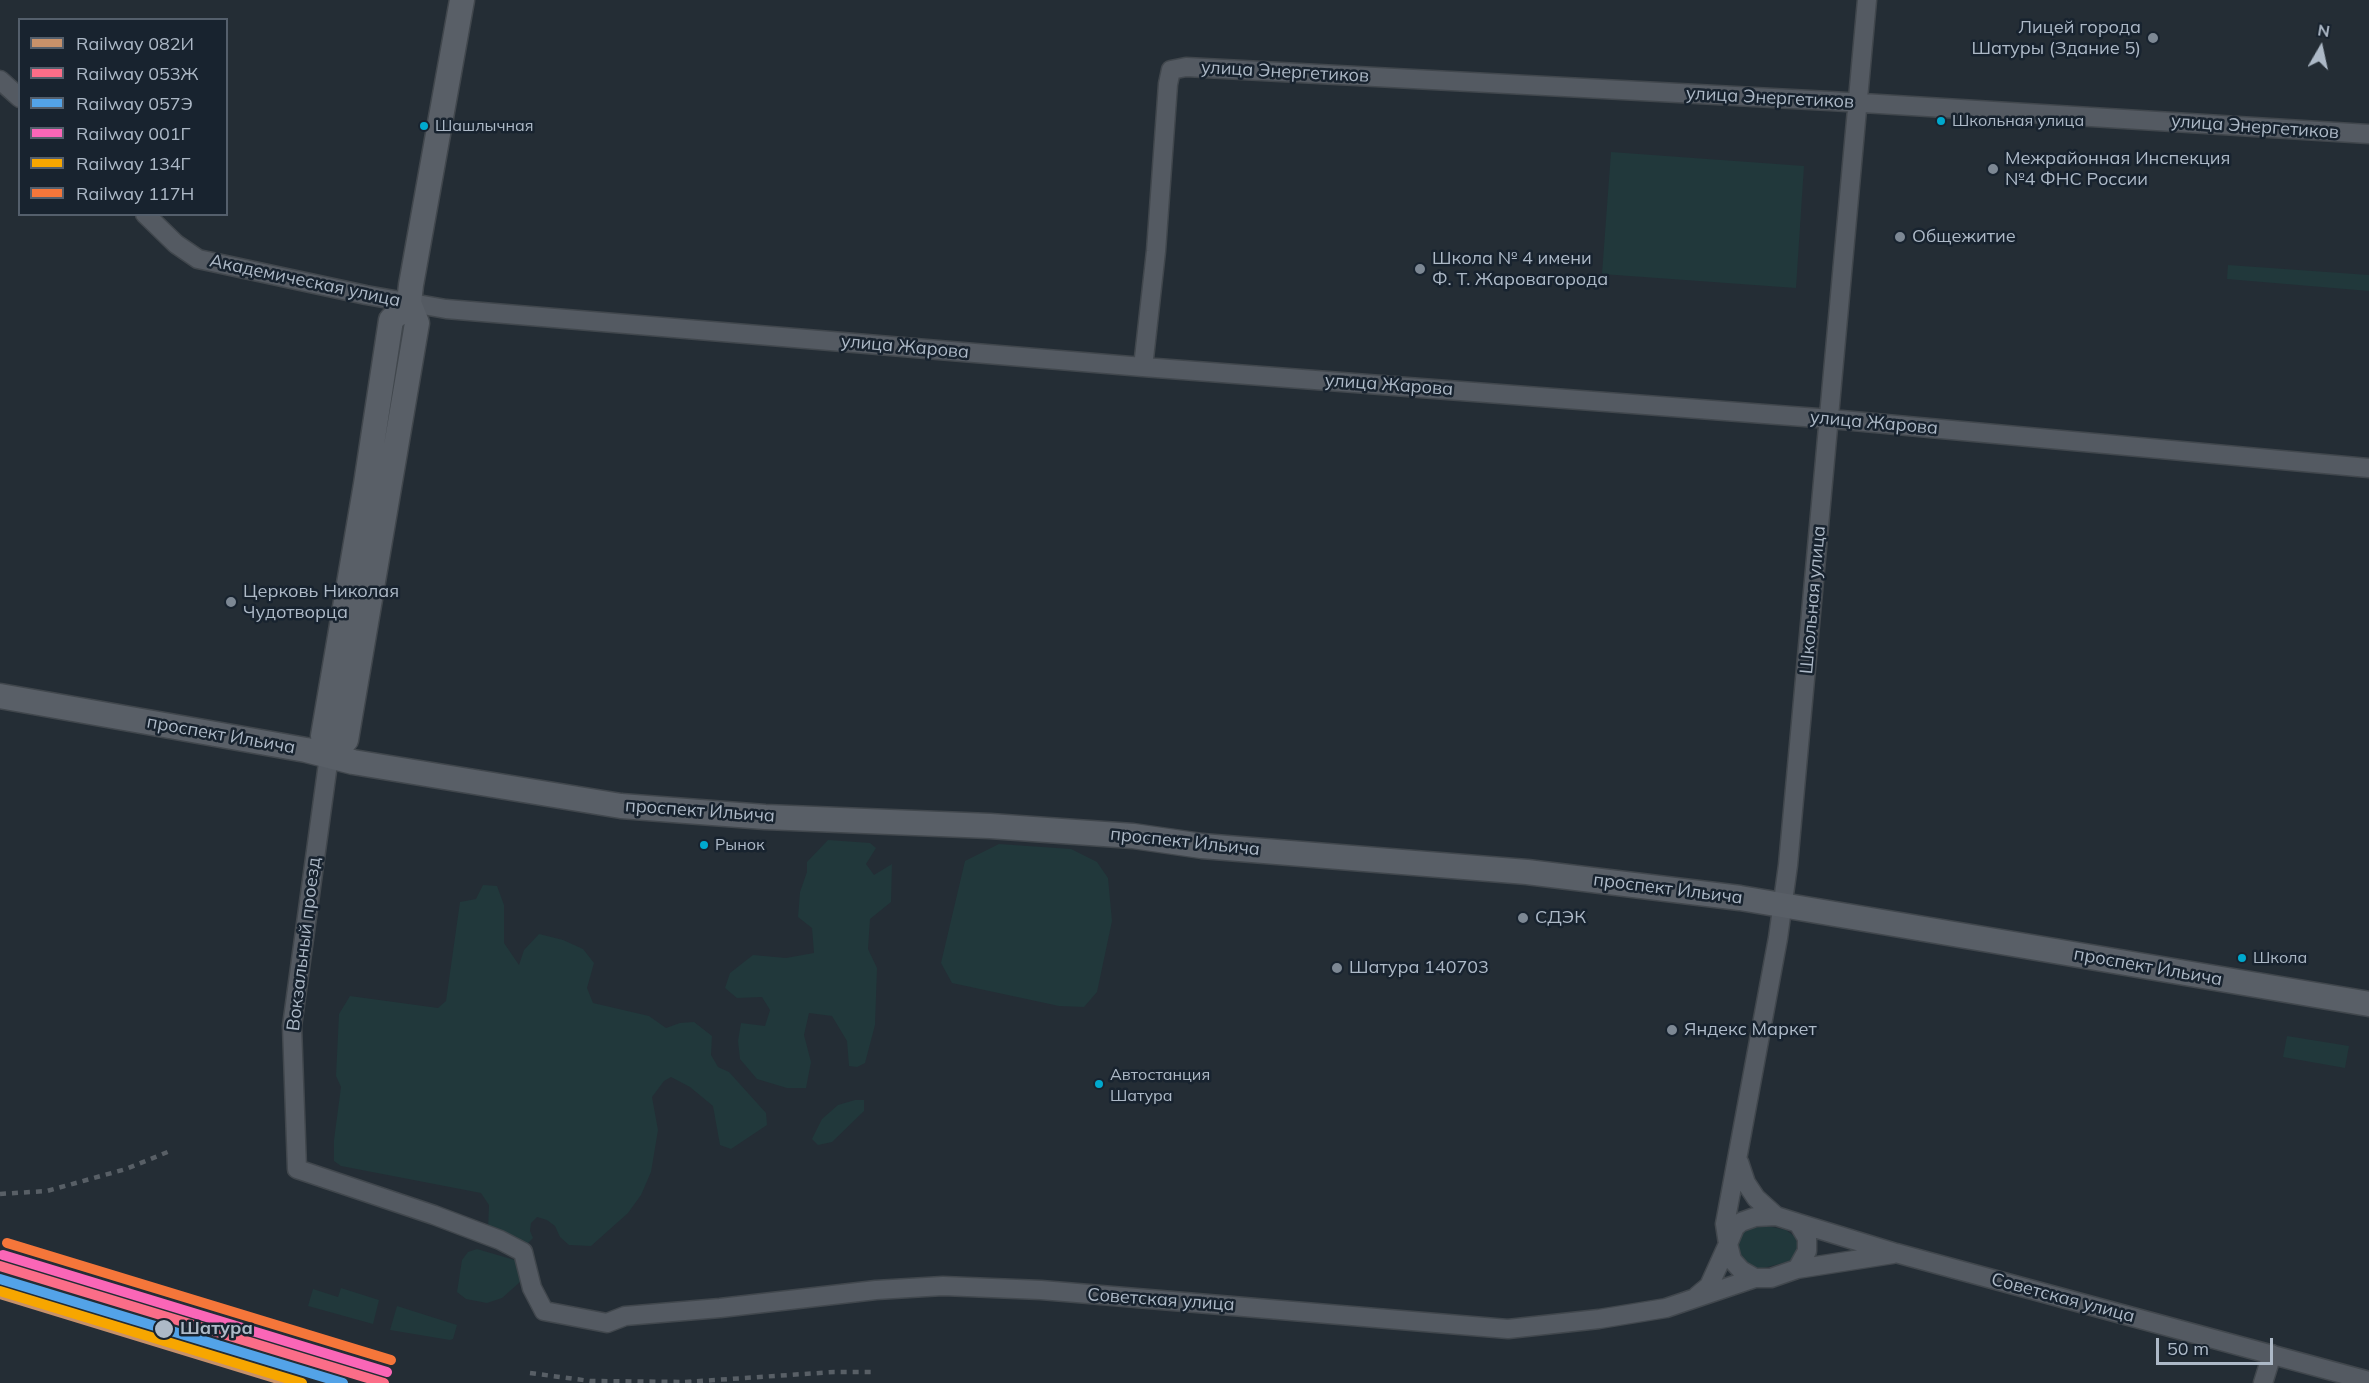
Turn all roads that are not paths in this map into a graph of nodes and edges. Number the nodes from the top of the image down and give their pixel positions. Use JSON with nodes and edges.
{"nodes":[{"id":1,"x":462,"y":0,"type":"edge"},
{"id":2,"x":1867,"y":0,"type":"edge"},
{"id":3,"x":0,"y":80,"type":"edge"},
{"id":4,"x":18,"y":96,"type":"edge"},
{"id":5,"x":1856,"y":102,"type":"junction"},
{"id":6,"x":2369,"y":134,"type":"edge"},
{"id":7,"x":147,"y":216,"type":"edge"},
{"id":8,"x":409,"y":303,"type":"junction"},
{"id":9,"x":1143,"y":367,"type":"junction"},
{"id":10,"x":1831,"y":419,"type":"junction"},
{"id":11,"x":2369,"y":468,"type":"edge"},
{"id":12,"x":0,"y":696,"type":"edge"},
{"id":13,"x":329,"y":756,"type":"junction"},
{"id":14,"x":1783,"y":905,"type":"junction"},
{"id":15,"x":2369,"y":1004,"type":"edge"},
{"id":16,"x":1739,"y":1160,"type":"junction"},
{"id":17,"x":297,"y":1169,"type":"joint"},
{"id":18,"x":1776,"y":1216,"type":"junction"},
{"id":19,"x":1798,"y":1223,"type":"junction"},
{"id":20,"x":1728,"y":1244,"type":"junction"},
{"id":21,"x":1896,"y":1253,"type":"junction"},
{"id":22,"x":1797,"y":1269,"type":"junction"},
{"id":23,"x":1755,"y":1278,"type":"junction"},
{"id":24,"x":1695,"y":1298,"type":"junction"},
{"id":25,"x":2272,"y":1354,"type":"junction"},
{"id":26,"x":2369,"y":1381,"type":"edge"},
{"id":27,"x":2263,"y":1383,"type":"edge"}],
"edges":[{"from":1,"to":8,"type":"street"},
{"from":2,"to":5,"type":"street","name":"Школьная улица"},
{"from":3,"to":4,"type":"street"},
{"from":5,"to":6,"type":"street","name":"улица Энергетиков"},
{"from":5,"to":9,"type":"street","name":"улица Энергетиков"},
{"from":5,"to":10,"type":"street","name":"Школьная улица"},
{"from":7,"to":8,"type":"street","name":"Академическая улица"},
{"from":8,"to":9,"type":"street","name":"улица Жарова"},
{"from":8,"to":13,"type":"street"},
{"from":9,"to":10,"type":"street","name":"улица Жарова"},
{"from":10,"to":11,"type":"street","name":"улица Жарова"},
{"from":10,"to":14,"type":"street","name":"Школьная улица"},
{"from":12,"to":13,"type":"street","name":"проспект Ильича"},
{"from":13,"to":14,"type":"street","name":"проспект Ильича"},
{"from":13,"to":17,"type":"street","name":"Вокзальный проезд"},
{"from":14,"to":15,"type":"street","name":"проспект Ильича"},
{"from":14,"to":16,"type":"street","name":"Школьная улица"},
{"from":16,"to":18,"type":"street"},
{"from":16,"to":20,"type":"street","name":"Школьная улица"},
{"from":17,"to":24,"type":"street","name":"Советская улица"},
{"from":18,"to":19,"type":"street"},
{"from":18,"to":20,"type":"street"},
{"from":19,"to":21,"type":"street","name":"Советская улица"},
{"from":19,"to":22,"type":"street"},
{"from":20,"to":23,"type":"street"},
{"from":20,"to":24,"type":"street"},
{"from":21,"to":22,"type":"street","name":"Советская улица"},
{"from":21,"to":25,"type":"street","name":"Советская улица"},
{"from":22,"to":23,"type":"street"},
{"from":23,"to":24,"type":"street","name":"Советская улица"},
{"from":25,"to":26,"type":"street","name":"Советская улица"},
{"from":25,"to":27,"type":"street"}]}
